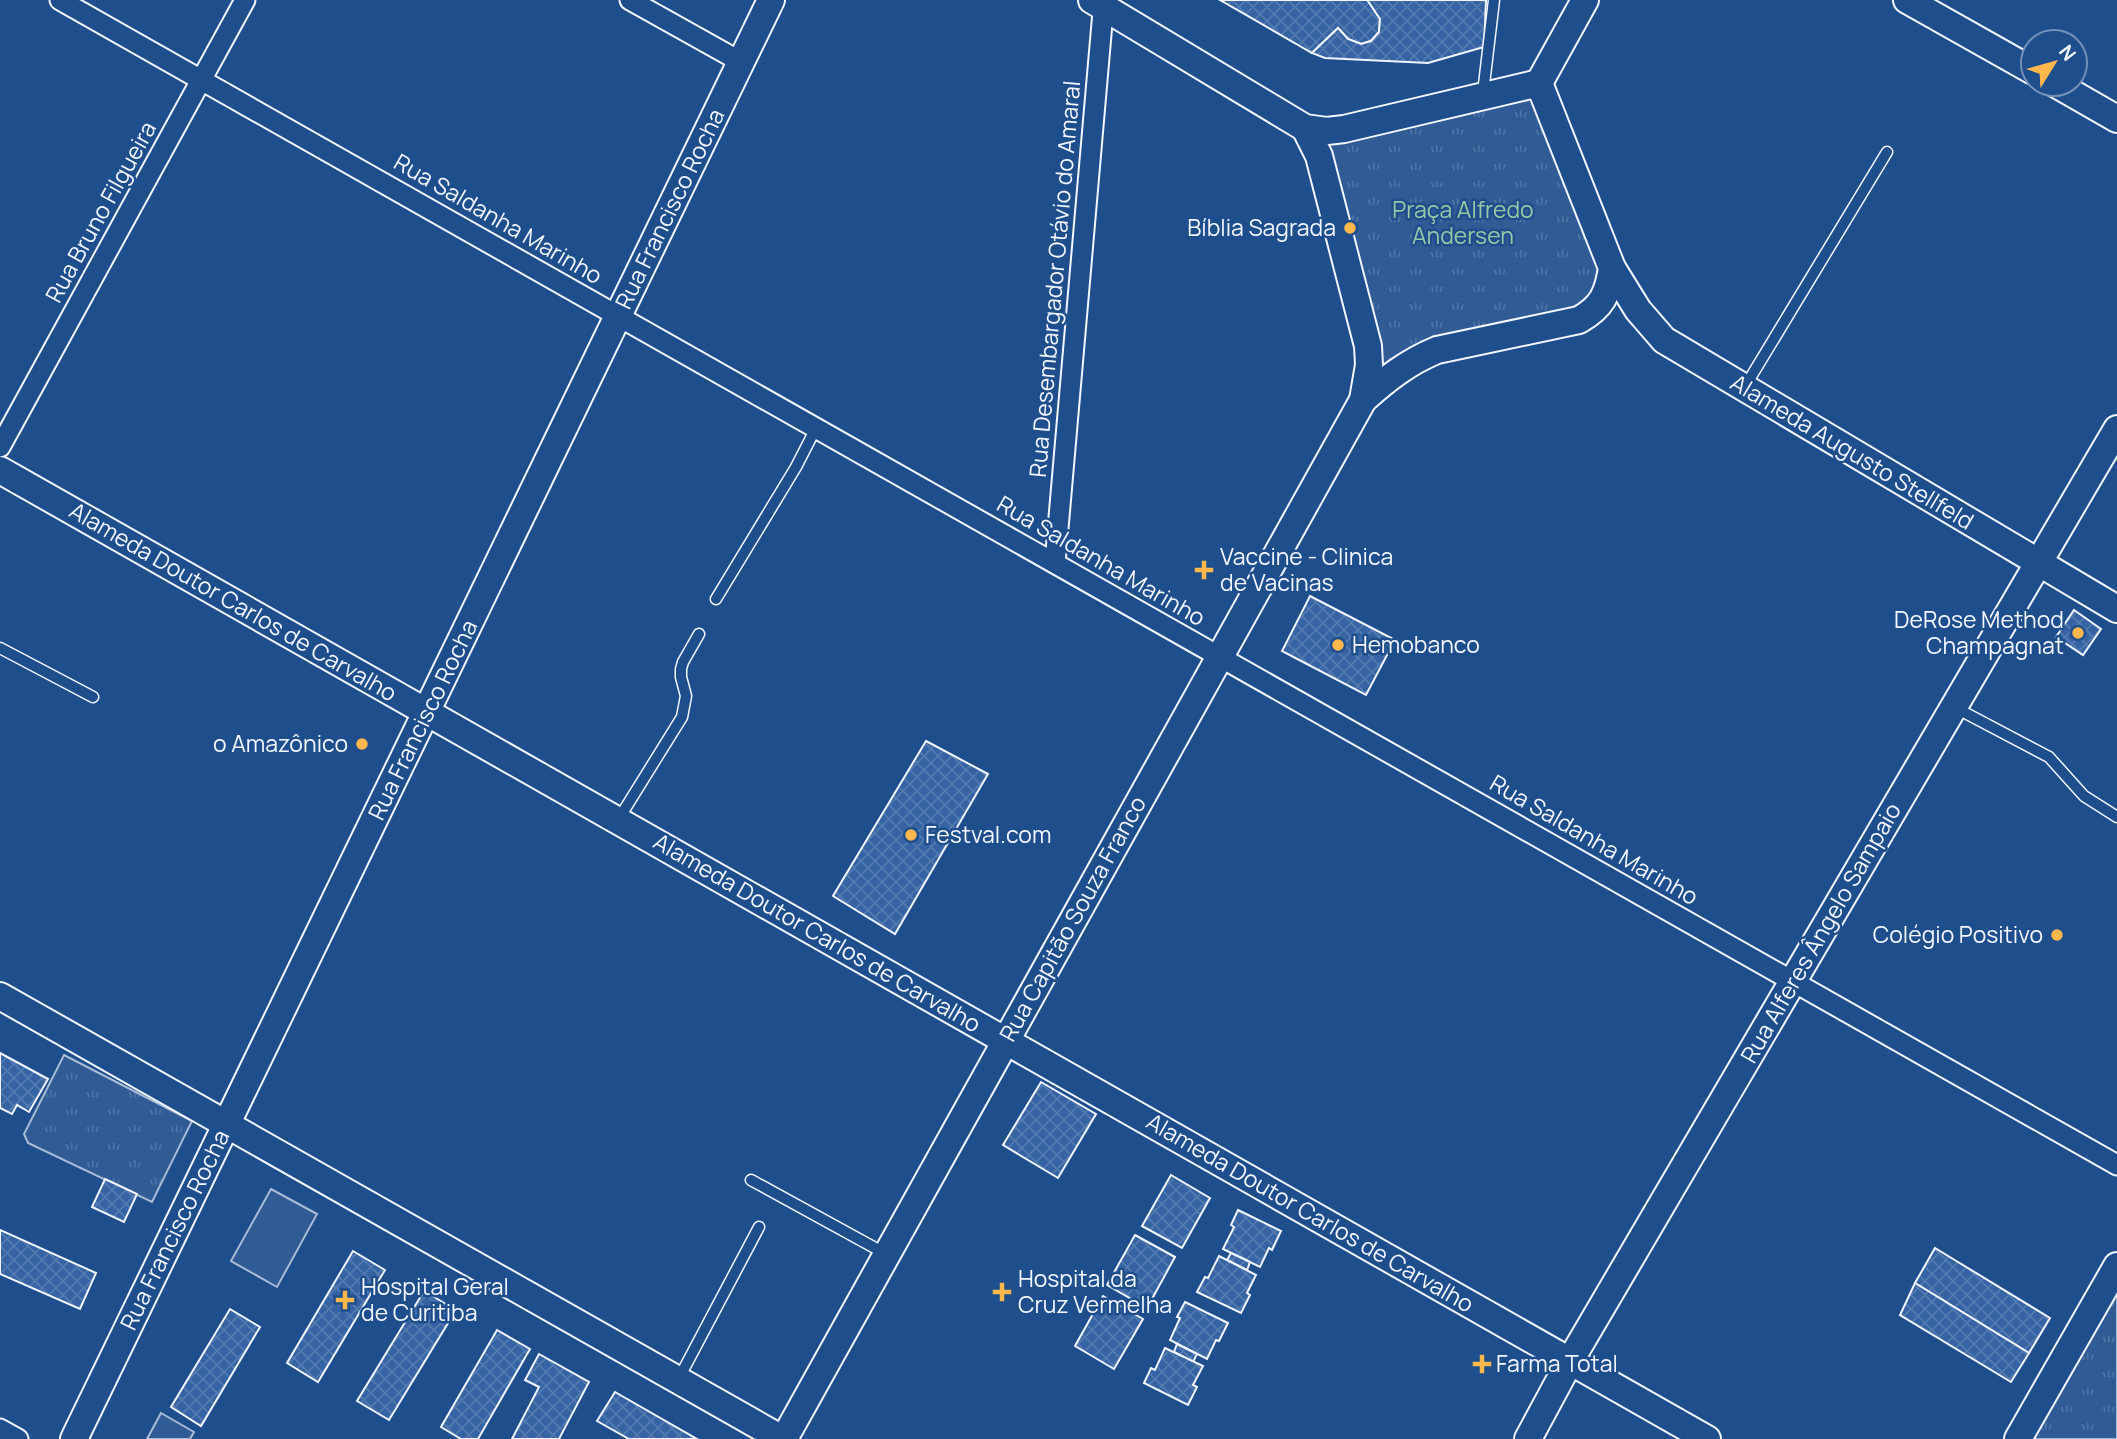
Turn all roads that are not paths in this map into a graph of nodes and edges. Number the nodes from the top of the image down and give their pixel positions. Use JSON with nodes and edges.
{"nodes":[{"id":1,"x":60,"y":0,"type":"edge"},
{"id":2,"x":245,"y":0,"type":"edge"},
{"id":3,"x":630,"y":0,"type":"edge"},
{"id":4,"x":771,"y":0,"type":"edge"},
{"id":5,"x":1494,"y":0,"type":"edge"},
{"id":6,"x":1585,"y":0,"type":"edge"},
{"id":7,"x":1907,"y":0,"type":"edge"},
{"id":8,"x":1100,"y":3,"type":"edge"},
{"id":9,"x":741,"y":62,"type":"junction"},
{"id":10,"x":2019,"y":63,"type":"edge"},
{"id":11,"x":201,"y":80,"type":"junction"},
{"id":12,"x":1539,"y":83,"type":"junction"},
{"id":13,"x":1483,"y":97,"type":"junction"},
{"id":14,"x":2081,"y":98,"type":"edge"},
{"id":15,"x":2117,"y":118,"type":"edge"},
{"id":16,"x":1306,"y":128,"type":"junction"},
{"id":17,"x":1887,"y":152,"type":"dead end"},
{"id":18,"x":1612,"y":268,"type":"junction"},
{"id":19,"x":618,"y":316,"type":"junction"},
{"id":20,"x":1744,"y":388,"type":"junction"},
{"id":21,"x":1363,"y":400,"type":"junction"},
{"id":22,"x":816,"y":428,"type":"junction"},
{"id":23,"x":2117,"y":429,"type":"edge"},
{"id":24,"x":0,"y":447,"type":"edge"},
{"id":25,"x":0,"y":470,"type":"edge"},
{"id":26,"x":1055,"y":563,"type":"junction"},
{"id":27,"x":2038,"y":563,"type":"junction"},
{"id":28,"x":716,"y":599,"type":"dead end"},
{"id":29,"x":2117,"y":609,"type":"edge"},
{"id":30,"x":699,"y":634,"type":"dead end"},
{"id":31,"x":0,"y":648,"type":"edge"},
{"id":32,"x":1220,"y":656,"type":"junction"},
{"id":33,"x":93,"y":697,"type":"dead end"},
{"id":34,"x":1954,"y":707,"type":"junction"},
{"id":35,"x":426,"y":712,"type":"junction"},
{"id":36,"x":2117,"y":817,"type":"edge"},
{"id":37,"x":618,"y":820,"type":"junction"},
{"id":38,"x":1793,"y":981,"type":"junction"},
{"id":39,"x":0,"y":996,"type":"edge"},
{"id":40,"x":1006,"y":1041,"type":"junction"},
{"id":41,"x":226,"y":1124,"type":"junction"},
{"id":42,"x":2117,"y":1164,"type":"edge"},
{"id":43,"x":751,"y":1180,"type":"dead end"},
{"id":44,"x":759,"y":1227,"type":"dead end"},
{"id":45,"x":887,"y":1255,"type":"junction"},
{"id":46,"x":2117,"y":1266,"type":"edge"},
{"id":47,"x":1570,"y":1361,"type":"junction"},
{"id":48,"x":678,"y":1380,"type":"junction"},
{"id":49,"x":0,"y":1429,"type":"edge"},
{"id":50,"x":18,"y":1439,"type":"edge"},
{"id":51,"x":74,"y":1439,"type":"edge"},
{"id":52,"x":783,"y":1439,"type":"edge"},
{"id":53,"x":1528,"y":1439,"type":"edge"},
{"id":54,"x":1707,"y":1439,"type":"edge"},
{"id":55,"x":2018,"y":1439,"type":"edge"}],
"edges":[{"from":1,"to":11,"type":"street","name":"Rua Saldanha Marinho"},
{"from":2,"to":11,"type":"street","name":"Rua Bruno Filgueira"},
{"from":3,"to":9,"type":"street"},
{"from":4,"to":9,"type":"street","name":"Rua Francisco Rocha"},
{"from":5,"to":13,"type":"lane"},
{"from":6,"to":12,"type":"street"},
{"from":7,"to":10,"type":"street"},
{"from":8,"to":16,"type":"street"},
{"from":8,"to":26,"type":"street","name":"Rua Desembargador Otávio do Amaral"},
{"from":9,"to":19,"type":"street","name":"Rua Francisco Rocha"},
{"from":11,"to":19,"type":"street","name":"Rua Saldanha Marinho"},
{"from":11,"to":24,"type":"street","name":"Rua Bruno Filgueira"},
{"from":12,"to":13,"type":"street"},
{"from":12,"to":18,"type":"street"},
{"from":13,"to":16,"type":"street"},
{"from":14,"to":15,"type":"street"},
{"from":16,"to":21,"type":"street"},
{"from":17,"to":20,"type":"lane"},
{"from":18,"to":20,"type":"street","name":"Alameda Augusto Stellfeld"},
{"from":18,"to":21,"type":"street"},
{"from":19,"to":22,"type":"street","name":"Rua Saldanha Marinho"},
{"from":19,"to":35,"type":"street","name":"Rua Francisco Rocha"},
{"from":20,"to":27,"type":"street","name":"Alameda Augusto Stellfeld"},
{"from":21,"to":32,"type":"street","name":"Rua Capitão Souza Franco"},
{"from":22,"to":26,"type":"street","name":"Rua Saldanha Marinho"},
{"from":22,"to":28,"type":"lane"},
{"from":23,"to":27,"type":"street","name":"Rua Alferes Ângelo Sampaio"},
{"from":25,"to":35,"type":"street","name":"Alameda Doutor Carlos de Carvalho"},
{"from":26,"to":32,"type":"street","name":"Rua Saldanha Marinho"},
{"from":27,"to":29,"type":"street","name":"Alameda Augusto Stellfeld"},
{"from":27,"to":34,"type":"street","name":"Rua Alferes Ângelo Sampaio"},
{"from":30,"to":37,"type":"lane"},
{"from":31,"to":33,"type":"lane"},
{"from":32,"to":38,"type":"street","name":"Rua Saldanha Marinho"},
{"from":32,"to":40,"type":"street","name":"Rua Capitão Souza Franco"},
{"from":34,"to":36,"type":"lane"},
{"from":34,"to":38,"type":"street","name":"Rua Alferes Ângelo Sampaio"},
{"from":35,"to":37,"type":"street","name":"Alameda Doutor Carlos de Carvalho"},
{"from":35,"to":41,"type":"street","name":"Rua Francisco Rocha"},
{"from":37,"to":40,"type":"street","name":"Alameda Doutor Carlos de Carvalho"},
{"from":38,"to":42,"type":"street","name":"Rua Saldanha Marinho"},
{"from":38,"to":47,"type":"street","name":"Rua Alferes Ângelo Sampaio"},
{"from":39,"to":41,"type":"street"},
{"from":40,"to":45,"type":"street","name":"Rua Capitão Souza Franco"},
{"from":40,"to":47,"type":"street","name":"Alameda Doutor Carlos de Carvalho"},
{"from":41,"to":48,"type":"street"},
{"from":41,"to":51,"type":"street","name":"Rua Francisco Rocha"},
{"from":43,"to":45,"type":"lane"},
{"from":44,"to":48,"type":"lane"},
{"from":45,"to":52,"type":"street","name":"Rua Capitão Souza Franco"},
{"from":46,"to":55,"type":"street"},
{"from":47,"to":53,"type":"street","name":"Rua Alferes Ângelo Sampaio"},
{"from":47,"to":54,"type":"street","name":"Alameda Doutor Carlos de Carvalho"},
{"from":48,"to":52,"type":"street"},
{"from":49,"to":50,"type":"street"}]}
